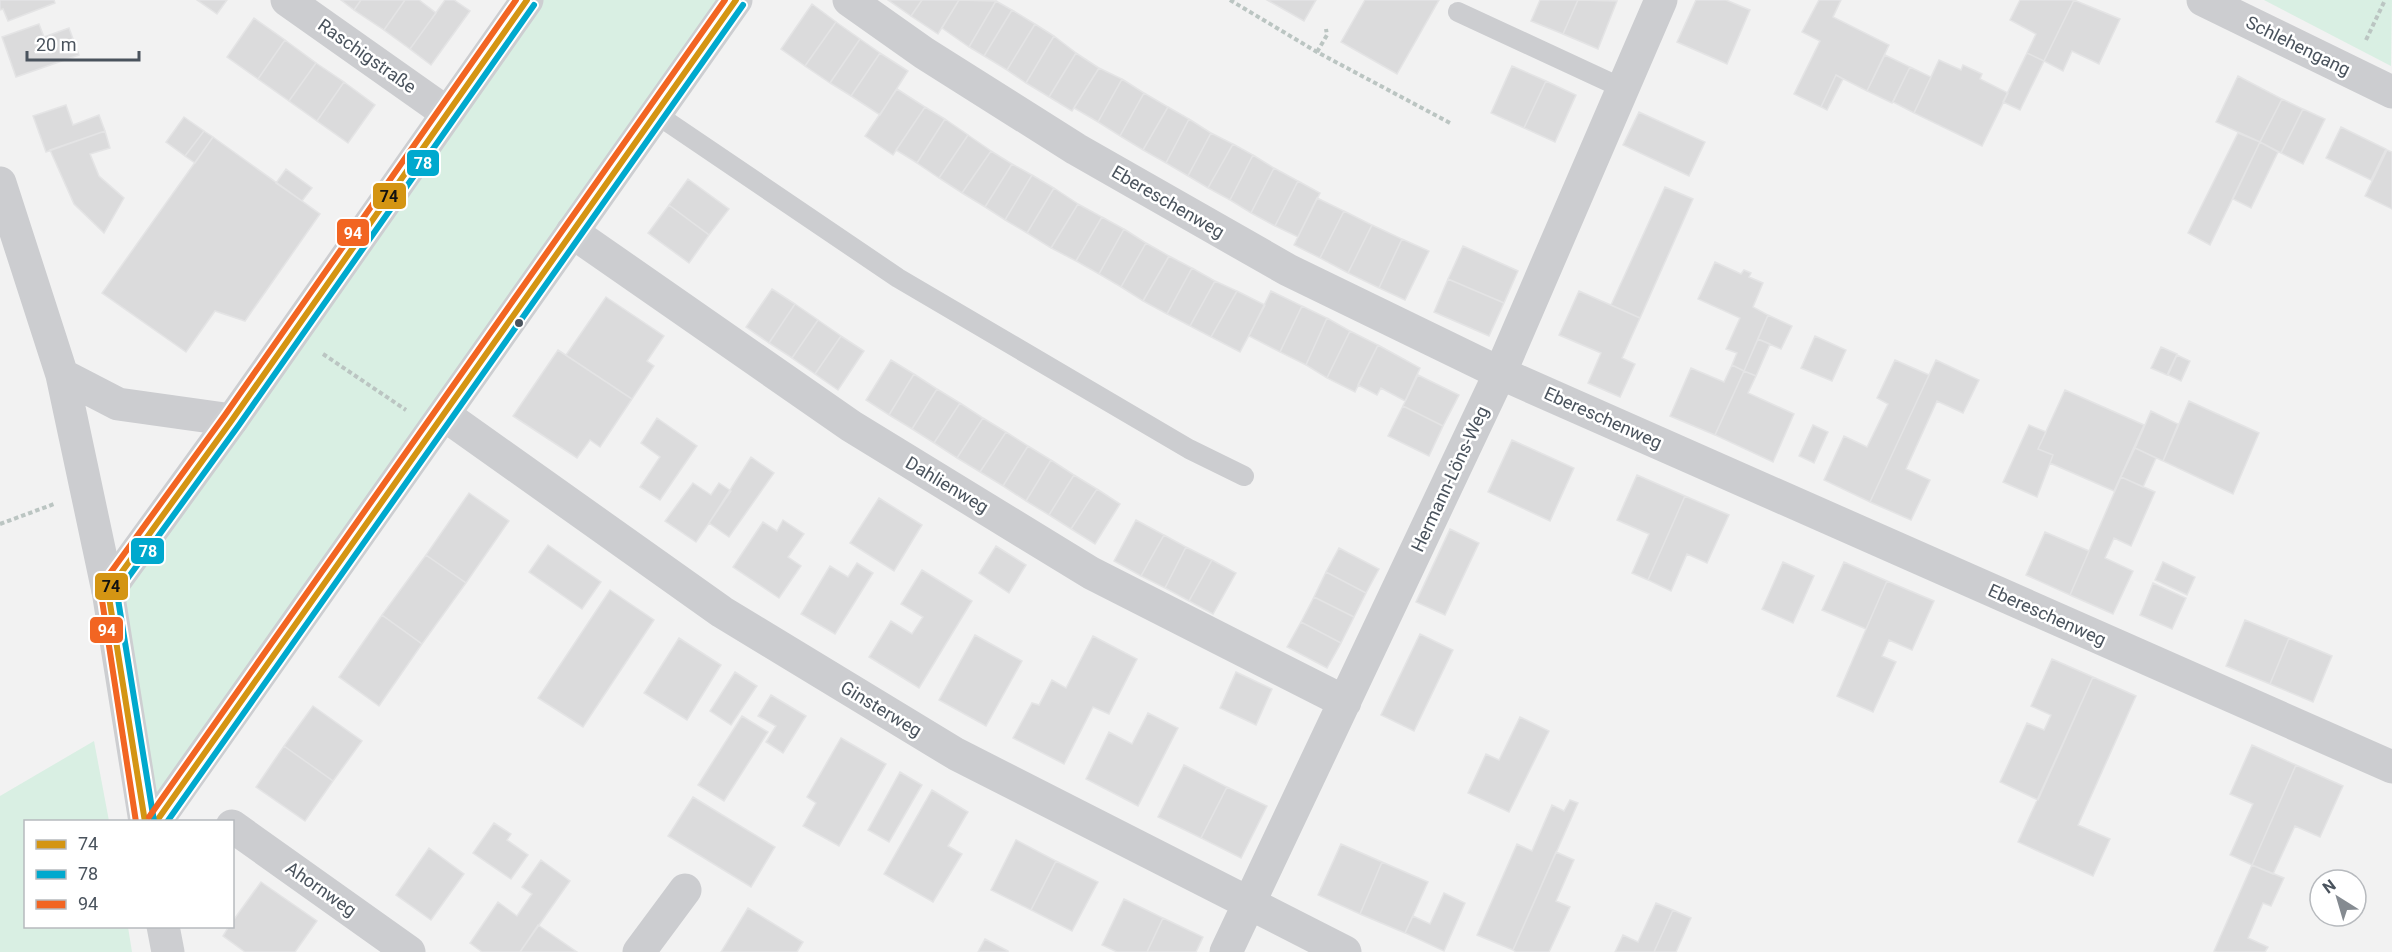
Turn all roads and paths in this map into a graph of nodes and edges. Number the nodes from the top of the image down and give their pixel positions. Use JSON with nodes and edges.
{"nodes":[{"id":1,"x":287,"y":0,"type":"edge"},
{"id":2,"x":527,"y":0,"type":"edge"},
{"id":3,"x":736,"y":0,"type":"edge"},
{"id":4,"x":849,"y":0,"type":"edge"},
{"id":5,"x":1230,"y":0,"type":"edge"},
{"id":6,"x":1661,"y":0,"type":"edge"},
{"id":7,"x":2203,"y":0,"type":"edge"},
{"id":8,"x":2385,"y":0,"type":"edge"},
{"id":9,"x":1458,"y":12,"type":"dead end"},
{"id":10,"x":1326,"y":29,"type":"dead end"},
{"id":11,"x":1317,"y":52,"type":"junction"},
{"id":12,"x":2350,"y":72,"type":"junction"},
{"id":13,"x":1622,"y":88,"type":"junction"},
{"id":14,"x":2392,"y":92,"type":"edge"},
{"id":15,"x":447,"y":113,"type":"junction"},
{"id":16,"x":656,"y":114,"type":"junction"},
{"id":17,"x":1452,"y":124,"type":"dead end"},
{"id":18,"x":0,"y":183,"type":"edge"},
{"id":19,"x":572,"y":232,"type":"junction"},
{"id":20,"x":321,"y":352,"type":"dead end"},
{"id":21,"x":1500,"y":373,"type":"junction"},
{"id":22,"x":62,"y":375,"type":"junction"},
{"id":23,"x":408,"y":412,"type":"dead end"},
{"id":24,"x":446,"y":416,"type":"junction"},
{"id":25,"x":232,"y":420,"type":"junction"},
{"id":26,"x":1244,"y":476,"type":"dead end"},
{"id":27,"x":12,"y":519,"type":"dead end"},
{"id":28,"x":0,"y":524,"type":"edge"},
{"id":29,"x":108,"y":591,"type":"junction"},
{"id":30,"x":1344,"y":702,"type":"junction"},
{"id":31,"x":2392,"y":767,"type":"edge"},
{"id":32,"x":145,"y":820,"type":"edge"},
{"id":33,"x":157,"y":820,"type":"edge"},
{"id":34,"x":234,"y":827,"type":"edge"},
{"id":35,"x":684,"y":890,"type":"dead end"},
{"id":36,"x":1248,"y":903,"type":"junction"},
{"id":37,"x":163,"y":928,"type":"edge"},
{"id":38,"x":168,"y":952,"type":"edge"},
{"id":39,"x":409,"y":952,"type":"edge"},
{"id":40,"x":639,"y":952,"type":"edge"},
{"id":41,"x":1226,"y":952,"type":"edge"},
{"id":42,"x":1345,"y":952,"type":"edge"}],
"edges":[{"from":1,"to":15,"type":"street","name":"Raschigstraße"},
{"from":2,"to":15,"type":"street"},
{"from":3,"to":16,"type":"street"},
{"from":4,"to":21,"type":"street","name":"Ebereschenweg"},
{"from":5,"to":11,"type":"path"},
{"from":6,"to":13,"type":"street","name":"Hermann-Löns-Weg"},
{"from":7,"to":12,"type":"street","name":"Schlehengang"},
{"from":8,"to":12,"type":"path"},
{"from":9,"to":13,"type":"lane"},
{"from":10,"to":11,"type":"path"},
{"from":11,"to":17,"type":"path"},
{"from":12,"to":14,"type":"street","name":"Schlehengang"},
{"from":13,"to":21,"type":"street","name":"Hermann-Löns-Weg"},
{"from":15,"to":25,"type":"street"},
{"from":16,"to":19,"type":"street"},
{"from":16,"to":26,"type":"lane"},
{"from":18,"to":22,"type":"street"},
{"from":19,"to":24,"type":"street"},
{"from":19,"to":30,"type":"street","name":"Dahlienweg"},
{"from":20,"to":23,"type":"path"},
{"from":21,"to":30,"type":"street","name":"Hermann-Löns-Weg"},
{"from":21,"to":31,"type":"street","name":"Ebereschenweg"},
{"from":22,"to":25,"type":"street"},
{"from":22,"to":29,"type":"street"},
{"from":24,"to":33,"type":"street"},
{"from":24,"to":36,"type":"street","name":"Ginsterweg"},
{"from":25,"to":29,"type":"street"},
{"from":27,"to":28,"type":"path"},
{"from":29,"to":32,"type":"street"},
{"from":30,"to":36,"type":"street","name":"Hermann-Löns-Weg"},
{"from":34,"to":39,"type":"street","name":"Ahornweg"},
{"from":35,"to":40,"type":"street"},
{"from":36,"to":41,"type":"street","name":"Hermann-Löns-Weg"},
{"from":36,"to":42,"type":"street","name":"Ginsterweg"},
{"from":37,"to":38,"type":"street"}]}
